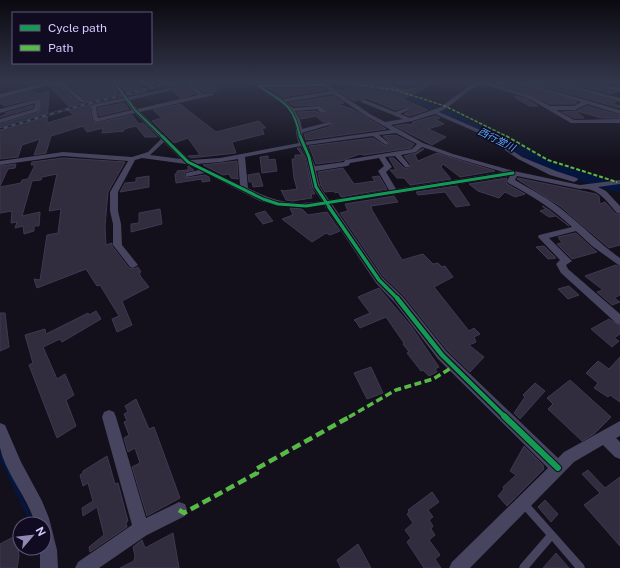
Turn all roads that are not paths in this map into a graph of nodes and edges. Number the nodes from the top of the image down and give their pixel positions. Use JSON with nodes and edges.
{"nodes":[{"id":1,"x":550,"y":108,"type":"edge"},
{"id":2,"x":37,"y":109,"type":"edge"},
{"id":3,"x":94,"y":109,"type":"edge"},
{"id":4,"x":135,"y":109,"type":"edge"},
{"id":5,"x":148,"y":109,"type":"edge"},
{"id":6,"x":305,"y":109,"type":"edge"},
{"id":7,"x":320,"y":109,"type":"edge"},
{"id":8,"x":358,"y":109,"type":"edge"},
{"id":9,"x":381,"y":109,"type":"edge"},
{"id":10,"x":407,"y":109,"type":"edge"},
{"id":11,"x":440,"y":109,"type":"edge"},
{"id":12,"x":608,"y":109,"type":"edge"},
{"id":13,"x":292,"y":110,"type":"joint"},
{"id":14,"x":137,"y":111,"type":"junction"},
{"id":15,"x":434,"y":111,"type":"junction"},
{"id":16,"x":323,"y":112,"type":"dead end"},
{"id":17,"x":620,"y":112,"type":"edge"},
{"id":18,"x":395,"y":114,"type":"junction"},
{"id":19,"x":368,"y":115,"type":"junction"},
{"id":20,"x":359,"y":119,"type":"dead end"},
{"id":21,"x":409,"y":120,"type":"junction"},
{"id":22,"x":0,"y":121,"type":"edge"},
{"id":23,"x":620,"y":121,"type":"edge"},
{"id":24,"x":329,"y":124,"type":"dead end"},
{"id":25,"x":384,"y":124,"type":"junction"},
{"id":26,"x":397,"y":131,"type":"junction"},
{"id":27,"x":298,"y":132,"type":"junction"},
{"id":28,"x":375,"y":134,"type":"junction"},
{"id":29,"x":165,"y":138,"type":"junction"},
{"id":30,"x":386,"y":143,"type":"dead end"},
{"id":31,"x":421,"y":144,"type":"junction"},
{"id":32,"x":304,"y":145,"type":"junction"},
{"id":33,"x":396,"y":153,"type":"junction"},
{"id":34,"x":241,"y":155,"type":"junction"},
{"id":35,"x":380,"y":155,"type":"junction"},
{"id":36,"x":142,"y":156,"type":"junction"},
{"id":37,"x":132,"y":159,"type":"junction"},
{"id":38,"x":188,"y":162,"type":"junction"},
{"id":39,"x":0,"y":163,"type":"edge"},
{"id":40,"x":407,"y":166,"type":"dead end"},
{"id":41,"x":312,"y":168,"type":"junction"},
{"id":42,"x":205,"y":171,"type":"junction"},
{"id":43,"x":514,"y":173,"type":"junction"},
{"id":44,"x":189,"y":175,"type":"dead end"},
{"id":45,"x":617,"y":183,"type":"edge"},
{"id":46,"x":592,"y":186,"type":"junction"},
{"id":47,"x":244,"y":190,"type":"junction"},
{"id":48,"x":394,"y":192,"type":"junction"},
{"id":49,"x":326,"y":203,"type":"junction"},
{"id":50,"x":620,"y":210,"type":"edge"},
{"id":51,"x":578,"y":228,"type":"junction"},
{"id":52,"x":620,"y":263,"type":"edge"},
{"id":53,"x":133,"y":265,"type":"dead end"},
{"id":54,"x":620,"y":320,"type":"edge"},
{"id":55,"x":109,"y":417,"type":"dead end"},
{"id":56,"x":620,"y":428,"type":"edge"},
{"id":57,"x":0,"y":430,"type":"edge"},
{"id":58,"x":605,"y":437,"type":"junction"},
{"id":59,"x":620,"y":452,"type":"edge"},
{"id":60,"x":558,"y":468,"type":"junction"},
{"id":61,"x":523,"y":503,"type":"junction"},
{"id":62,"x":180,"y":510,"type":"dead end"},
{"id":63,"x":40,"y":516,"type":"edge"},
{"id":64,"x":141,"y":529,"type":"junction"},
{"id":65,"x":552,"y":535,"type":"junction"},
{"id":66,"x":49,"y":556,"type":"edge"},
{"id":67,"x":49,"y":568,"type":"edge"},
{"id":68,"x":84,"y":568,"type":"edge"},
{"id":69,"x":458,"y":568,"type":"edge"},
{"id":70,"x":523,"y":568,"type":"edge"},
{"id":71,"x":581,"y":568,"type":"edge"}],
"edges":[{"from":1,"to":23,"type":"street"},
{"from":2,"to":22,"type":"street"},
{"from":3,"to":14,"type":"street"},
{"from":4,"to":14,"type":"street"},
{"from":5,"to":14,"type":"street"},
{"from":6,"to":13,"type":"street"},
{"from":7,"to":16,"type":"street"},
{"from":8,"to":19,"type":"street"},
{"from":9,"to":18,"type":"street"},
{"from":10,"to":18,"type":"street"},
{"from":11,"to":15,"type":"street"},
{"from":12,"to":17,"type":"street"},
{"from":13,"to":27,"type":"street"},
{"from":14,"to":29,"type":"street"},
{"from":15,"to":21,"type":"street"},
{"from":15,"to":46,"type":"street"},
{"from":18,"to":21,"type":"street"},
{"from":19,"to":20,"type":"street"},
{"from":19,"to":25,"type":"street"},
{"from":21,"to":25,"type":"street"},
{"from":21,"to":26,"type":"street"},
{"from":24,"to":27,"type":"street"},
{"from":25,"to":26,"type":"street"},
{"from":26,"to":28,"type":"street"},
{"from":26,"to":31,"type":"street"},
{"from":27,"to":32,"type":"street"},
{"from":28,"to":30,"type":"street"},
{"from":28,"to":32,"type":"street"},
{"from":29,"to":36,"type":"street"},
{"from":29,"to":38,"type":"street"},
{"from":31,"to":33,"type":"street"},
{"from":31,"to":43,"type":"street"},
{"from":32,"to":34,"type":"street"},
{"from":32,"to":41,"type":"street"},
{"from":33,"to":35,"type":"street"},
{"from":33,"to":40,"type":"street"},
{"from":34,"to":38,"type":"street"},
{"from":34,"to":47,"type":"street"},
{"from":35,"to":41,"type":"street"},
{"from":35,"to":48,"type":"street"},
{"from":36,"to":37,"type":"street"},
{"from":36,"to":38,"type":"street"},
{"from":37,"to":39,"type":"street"},
{"from":37,"to":53,"type":"street"},
{"from":38,"to":42,"type":"street"},
{"from":41,"to":49,"type":"street"},
{"from":42,"to":44,"type":"street"},
{"from":42,"to":47,"type":"street"},
{"from":43,"to":46,"type":"street"},
{"from":43,"to":48,"type":"street"},
{"from":43,"to":51,"type":"street"},
{"from":45,"to":46,"type":"street"},
{"from":46,"to":50,"type":"street"},
{"from":47,"to":49,"type":"street"},
{"from":48,"to":49,"type":"street"},
{"from":49,"to":60,"type":"street"},
{"from":51,"to":52,"type":"street"},
{"from":51,"to":54,"type":"street"},
{"from":55,"to":64,"type":"street"},
{"from":56,"to":58,"type":"street"},
{"from":57,"to":63,"type":"street"},
{"from":58,"to":59,"type":"street"},
{"from":58,"to":60,"type":"street"},
{"from":60,"to":61,"type":"street"},
{"from":61,"to":65,"type":"lane"},
{"from":61,"to":69,"type":"street"},
{"from":62,"to":64,"type":"street"},
{"from":64,"to":68,"type":"street"},
{"from":65,"to":70,"type":"lane"},
{"from":65,"to":71,"type":"lane"},
{"from":66,"to":67,"type":"street"}]}
